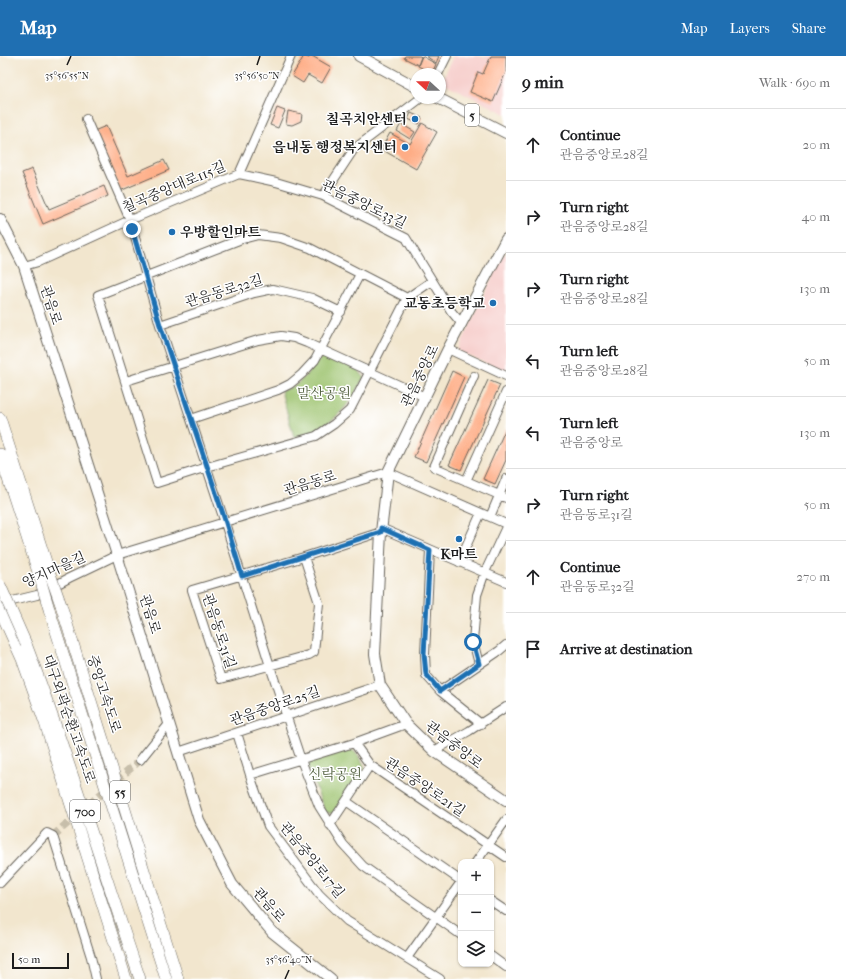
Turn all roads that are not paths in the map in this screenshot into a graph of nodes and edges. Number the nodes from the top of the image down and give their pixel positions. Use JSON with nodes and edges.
{"nodes":[{"id":1,"x":291,"y":56,"type":"edge"},
{"id":2,"x":359,"y":56,"type":"edge"},
{"id":3,"x":447,"y":56,"type":"edge"},
{"id":4,"x":441,"y":68,"type":"edge"},
{"id":5,"x":410,"y":83,"type":"edge"},
{"id":6,"x":446,"y":102,"type":"edge"},
{"id":7,"x":413,"y":104,"type":"edge"},
{"id":8,"x":86,"y":119,"type":"dead end"},
{"id":9,"x":506,"y":133,"type":"edge"},
{"id":10,"x":239,"y":174,"type":"junction"},
{"id":11,"x":323,"y":196,"type":"junction"},
{"id":12,"x":0,"y":220,"type":"edge"},
{"id":13,"x":130,"y":220,"type":"junction"},
{"id":14,"x":506,"y":239,"type":"edge"},
{"id":15,"x":24,"y":266,"type":"junction"},
{"id":16,"x":360,"y":274,"type":"junction"},
{"id":17,"x":146,"y":275,"type":"junction"},
{"id":18,"x":432,"y":281,"type":"junction"},
{"id":19,"x":407,"y":298,"type":"junction"},
{"id":20,"x":341,"y":312,"type":"junction"},
{"id":21,"x":462,"y":324,"type":"junction"},
{"id":22,"x":160,"y":325,"type":"junction"},
{"id":23,"x":321,"y":349,"type":"junction"},
{"id":24,"x":448,"y":349,"type":"junction"},
{"id":25,"x":174,"y":366,"type":"junction"},
{"id":26,"x":370,"y":372,"type":"junction"},
{"id":27,"x":474,"y":376,"type":"dead end"},
{"id":28,"x":506,"y":376,"type":"edge"},
{"id":29,"x":126,"y":381,"type":"junction"},
{"id":30,"x":506,"y":392,"type":"edge"},
{"id":31,"x":425,"y":397,"type":"junction"},
{"id":32,"x":0,"y":418,"type":"edge"},
{"id":33,"x":191,"y":419,"type":"junction"},
{"id":34,"x":0,"y":454,"type":"edge"},
{"id":35,"x":207,"y":467,"type":"junction"},
{"id":36,"x":388,"y":472,"type":"junction"},
{"id":37,"x":506,"y":479,"type":"edge"},
{"id":38,"x":466,"y":481,"type":"junction"},
{"id":39,"x":503,"y":496,"type":"edge"},
{"id":40,"x":481,"y":513,"type":"junction"},
{"id":41,"x":490,"y":517,"type":"junction"},
{"id":42,"x":226,"y":523,"type":"junction"},
{"id":43,"x":506,"y":524,"type":"edge"},
{"id":44,"x":506,"y":527,"type":"edge"},
{"id":45,"x":381,"y":530,"type":"junction"},
{"id":46,"x":430,"y":550,"type":"junction"},
{"id":47,"x":117,"y":555,"type":"junction"},
{"id":48,"x":304,"y":557,"type":"junction"},
{"id":49,"x":459,"y":562,"type":"junction"},
{"id":50,"x":485,"y":572,"type":"junction"},
{"id":51,"x":44,"y":573,"type":"junction"},
{"id":52,"x":242,"y":576,"type":"junction"},
{"id":53,"x":506,"y":582,"type":"edge"},
{"id":54,"x":0,"y":585,"type":"edge"},
{"id":55,"x":0,"y":604,"type":"edge"},
{"id":56,"x":0,"y":610,"type":"edge"},
{"id":57,"x":22,"y":645,"type":"junction"},
{"id":58,"x":506,"y":645,"type":"edge"},
{"id":59,"x":479,"y":664,"type":"junction"},
{"id":60,"x":270,"y":666,"type":"junction"},
{"id":61,"x":380,"y":685,"type":"junction"},
{"id":62,"x":440,"y":691,"type":"junction"},
{"id":63,"x":506,"y":707,"type":"edge"},
{"id":64,"x":287,"y":716,"type":"junction"},
{"id":65,"x":169,"y":724,"type":"junction"},
{"id":66,"x":406,"y":724,"type":"junction"},
{"id":67,"x":481,"y":724,"type":"junction"},
{"id":68,"x":237,"y":733,"type":"junction"},
{"id":69,"x":354,"y":743,"type":"junction"},
{"id":70,"x":434,"y":751,"type":"junction"},
{"id":71,"x":178,"y":752,"type":"junction"},
{"id":72,"x":140,"y":760,"type":"tunnel mouth"},
{"id":73,"x":301,"y":760,"type":"junction"},
{"id":74,"x":370,"y":766,"type":"junction"},
{"id":75,"x":250,"y":775,"type":"junction"},
{"id":76,"x":506,"y":800,"type":"edge"},
{"id":77,"x":346,"y":801,"type":"junction"},
{"id":78,"x":506,"y":820,"type":"edge"},
{"id":79,"x":330,"y":825,"type":"junction"},
{"id":80,"x":488,"y":845,"type":"junction"},
{"id":81,"x":506,"y":857,"type":"edge"},
{"id":82,"x":478,"y":859,"type":"edge"},
{"id":83,"x":458,"y":879,"type":"edge"},
{"id":84,"x":0,"y":883,"type":"edge"},
{"id":85,"x":458,"y":885,"type":"edge"},
{"id":86,"x":494,"y":903,"type":"edge"},
{"id":87,"x":506,"y":911,"type":"edge"},
{"id":88,"x":435,"y":917,"type":"junction"},
{"id":89,"x":458,"y":933,"type":"edge"},
{"id":90,"x":407,"y":958,"type":"junction"},
{"id":91,"x":494,"y":958,"type":"edge"},
{"id":92,"x":506,"y":967,"type":"edge"},
{"id":93,"x":96,"y":979,"type":"edge"},
{"id":94,"x":126,"y":979,"type":"edge"},
{"id":95,"x":140,"y":979,"type":"edge"},
{"id":96,"x":166,"y":979,"type":"edge"},
{"id":97,"x":178,"y":979,"type":"edge"},
{"id":98,"x":331,"y":979,"type":"edge"},
{"id":99,"x":440,"y":979,"type":"edge"}],
"edges":[{"from":1,"to":10,"type":"street","name":"칠곡중앙대로115길"},
{"from":2,"to":5,"type":"main road"},
{"from":3,"to":4,"type":"street"},
{"from":6,"to":9,"type":"main road","number":"5"},
{"from":7,"to":11,"type":"street"},
{"from":8,"to":13,"type":"street"},
{"from":10,"to":11,"type":"street","name":"관음중앙로33길"},
{"from":10,"to":13,"type":"street","name":"칠곡중앙대로115길"},
{"from":11,"to":18,"type":"street","name":"관음중앙로33길"},
{"from":12,"to":15,"type":"main road","name":"관음로"},
{"from":13,"to":15,"type":"street","name":"칠곡중앙대로115길"},
{"from":13,"to":17,"type":"street"},
{"from":14,"to":21,"type":"main road","name":"관음중앙로"},
{"from":15,"to":47,"type":"main road","name":"관음로"},
{"from":16,"to":17,"type":"street"},
{"from":16,"to":19,"type":"street"},
{"from":16,"to":20,"type":"street"},
{"from":17,"to":22,"type":"street"},
{"from":17,"to":29,"type":"street"},
{"from":18,"to":19,"type":"street"},
{"from":18,"to":21,"type":"street","name":"관음중앙로33길"},
{"from":19,"to":26,"type":"street"},
{"from":20,"to":22,"type":"street","name":"관음동로32길"},
{"from":20,"to":23,"type":"street"},
{"from":21,"to":24,"type":"main road","name":"관음중앙로"},
{"from":22,"to":25,"type":"street"},
{"from":23,"to":25,"type":"street"},
{"from":23,"to":26,"type":"street"},
{"from":23,"to":33,"type":"street"},
{"from":24,"to":28,"type":"street"},
{"from":24,"to":31,"type":"main road","name":"관음중앙로"},
{"from":25,"to":29,"type":"street"},
{"from":25,"to":33,"type":"street"},
{"from":26,"to":31,"type":"street"},
{"from":26,"to":35,"type":"street"},
{"from":27,"to":38,"type":"street"},
{"from":29,"to":35,"type":"street"},
{"from":30,"to":38,"type":"street"},
{"from":31,"to":36,"type":"main road","name":"관음중앙로"},
{"from":32,"to":51,"type":"highway","name":"중앙고속도로","number":"55"},
{"from":33,"to":35,"type":"street"},
{"from":34,"to":51,"type":"highway","name":"중앙고속도로","number":"55"},
{"from":35,"to":42,"type":"street"},
{"from":36,"to":40,"type":"street"},
{"from":36,"to":42,"type":"street","name":"관음동로"},
{"from":36,"to":45,"type":"main road","name":"관음중앙로"},
{"from":37,"to":39,"type":"street"},
{"from":38,"to":39,"type":"street"},
{"from":39,"to":41,"type":"street"},
{"from":40,"to":41,"type":"street"},
{"from":40,"to":49,"type":"street"},
{"from":41,"to":43,"type":"street"},
{"from":42,"to":47,"type":"street","name":"관음동로"},
{"from":42,"to":52,"type":"street"},
{"from":44,"to":50,"type":"street"},
{"from":45,"to":46,"type":"street"},
{"from":45,"to":48,"type":"street"},
{"from":45,"to":61,"type":"main road","name":"관음중앙로"},
{"from":46,"to":49,"type":"street"},
{"from":46,"to":62,"type":"street"},
{"from":47,"to":55,"type":"street","name":"양지마을길"},
{"from":47,"to":65,"type":"main road","name":"관음로"},
{"from":48,"to":52,"type":"street"},
{"from":48,"to":60,"type":"street","name":"관음동로31길"},
{"from":49,"to":50,"type":"street"},
{"from":50,"to":53,"type":"street"},
{"from":50,"to":59,"type":"street"},
{"from":51,"to":96,"type":"highway","name":"중앙고속도로","number":"55","bridge":true},
{"from":51,"to":97,"type":"highway","name":"중앙고속도로","number":"55","bridge":true},
{"from":52,"to":60,"type":"street"},
{"from":52,"to":60,"type":"street","name":"관음동로31길"},
{"from":54,"to":57,"type":"highway","name":"대구외곽순환고속도로","number":"700","bridge":true},
{"from":56,"to":57,"type":"highway","name":"대구외곽순환고속도로","number":"700"},
{"from":57,"to":94,"type":"highway","name":"대구외곽순환고속도로","number":"700"},
{"from":57,"to":95,"type":"highway","name":"대구외곽순환고속도로","number":"700"},
{"from":58,"to":59,"type":"street"},
{"from":59,"to":62,"type":"street"},
{"from":60,"to":64,"type":"street"},
{"from":61,"to":64,"type":"street","name":"관음중앙로25길"},
{"from":61,"to":66,"type":"main road","name":"관음중앙로"},
{"from":62,"to":67,"type":"street"},
{"from":63,"to":67,"type":"street"},
{"from":64,"to":68,"type":"street","name":"관음중앙로25길"},
{"from":64,"to":73,"type":"street"},
{"from":65,"to":71,"type":"main road","name":"관음로"},
{"from":65,"to":72,"type":"street"},
{"from":66,"to":69,"type":"street","name":"관음중앙로"},
{"from":66,"to":70,"type":"main road","name":"관음중앙로"},
{"from":67,"to":70,"type":"street"},
{"from":68,"to":71,"type":"street","name":"관음중앙로25길"},
{"from":68,"to":75,"type":"street","name":"관음중앙로17길"},
{"from":69,"to":73,"type":"street","name":"관음중앙로"},
{"from":69,"to":74,"type":"street","name":"관음중앙로21길"},
{"from":70,"to":76,"type":"main road","name":"관음중앙로"},
{"from":71,"to":98,"type":"main road","name":"관음로"},
{"from":73,"to":75,"type":"street"},
{"from":73,"to":79,"type":"street"},
{"from":74,"to":77,"type":"street"},
{"from":74,"to":80,"type":"street","name":"관음중앙로21길"},
{"from":75,"to":90,"type":"street","name":"관음중앙로17길"},
{"from":77,"to":79,"type":"street"},
{"from":77,"to":83,"type":"street"},
{"from":78,"to":80,"type":"street"},
{"from":79,"to":88,"type":"street"},
{"from":80,"to":81,"type":"street"},
{"from":80,"to":82,"type":"street"},
{"from":84,"to":93,"type":"street"},
{"from":85,"to":88,"type":"street"},
{"from":86,"to":87,"type":"street"},
{"from":88,"to":89,"type":"street"},
{"from":88,"to":90,"type":"street"},
{"from":90,"to":99,"type":"street","name":"관음중앙로17길"},
{"from":91,"to":92,"type":"street"}]}
